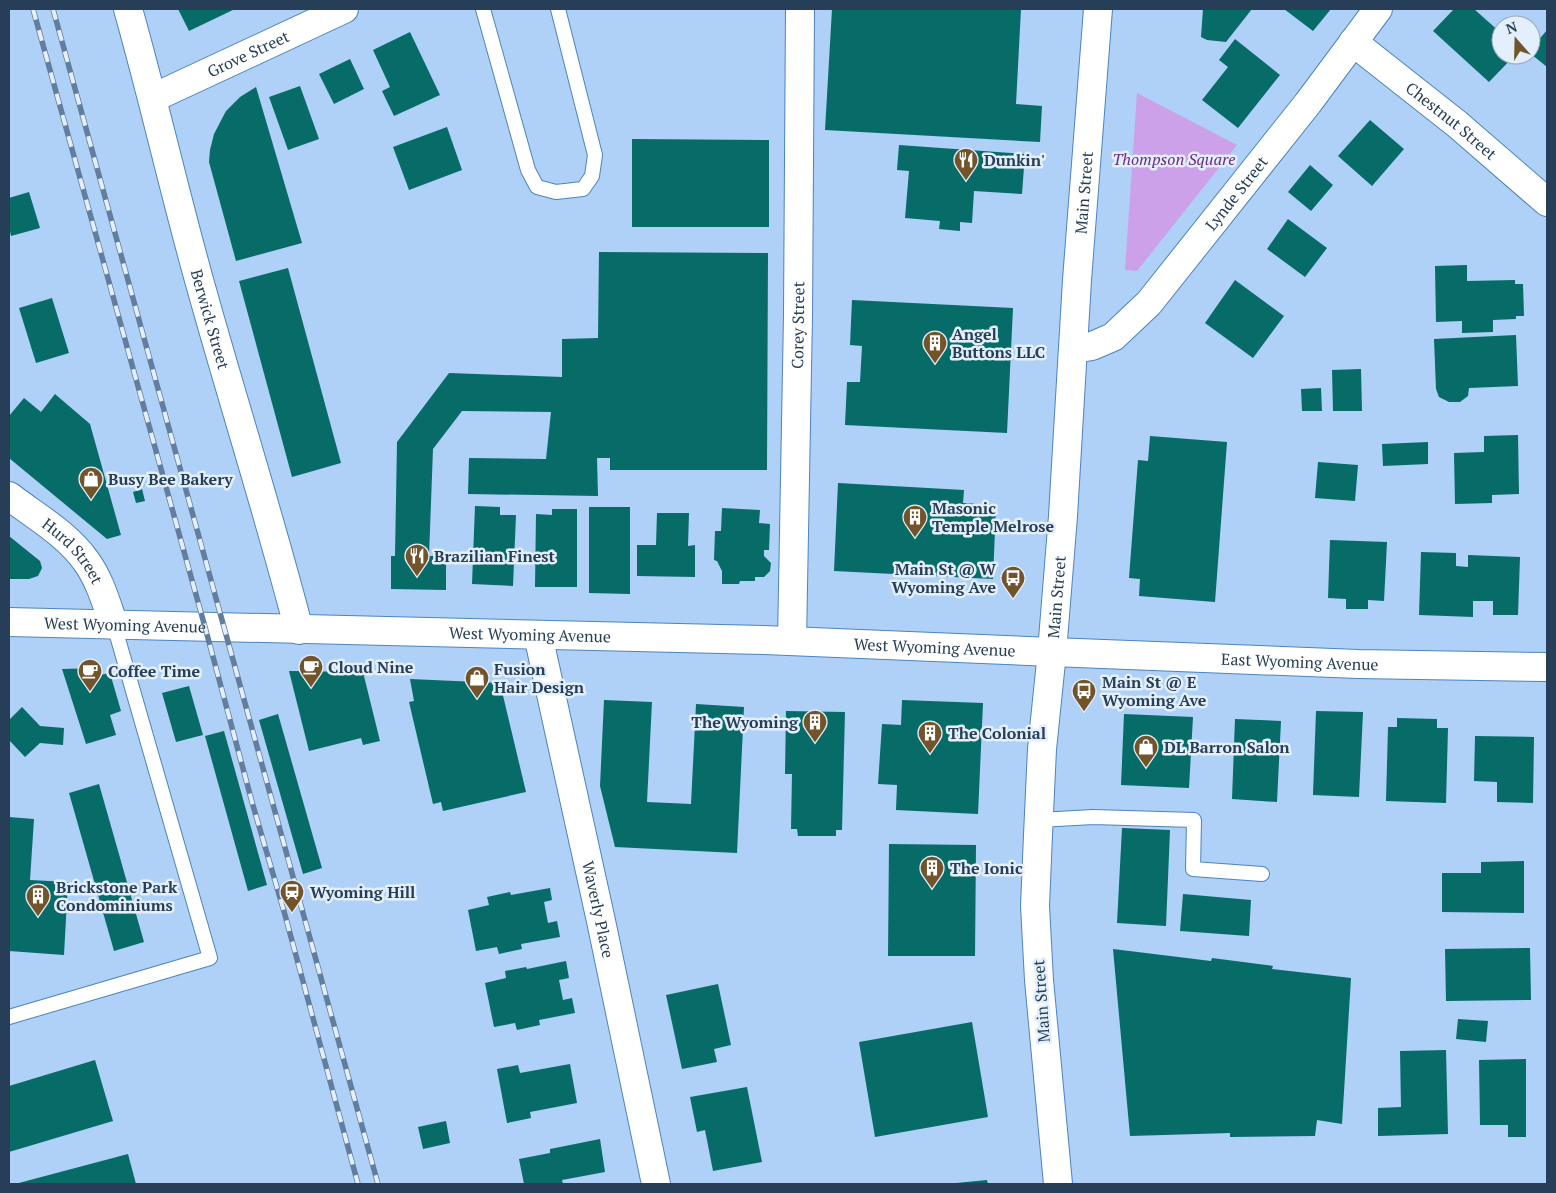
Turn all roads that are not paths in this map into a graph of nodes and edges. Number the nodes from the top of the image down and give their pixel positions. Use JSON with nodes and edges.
{"nodes":[{"id":1,"x":128,"y":9,"type":"edge"},
{"id":2,"x":344,"y":9,"type":"edge"},
{"id":3,"x":483,"y":9,"type":"edge"},
{"id":4,"x":558,"y":9,"type":"edge"},
{"id":5,"x":800,"y":9,"type":"edge"},
{"id":6,"x":1098,"y":9,"type":"edge"},
{"id":7,"x":1378,"y":9,"type":"edge"},
{"id":8,"x":1353,"y":42,"type":"junction"},
{"id":9,"x":153,"y":98,"type":"junction"},
{"id":10,"x":1547,"y":202,"type":"edge"},
{"id":11,"x":1074,"y":349,"type":"junction"},
{"id":12,"x":9,"y":496,"type":"edge"},
{"id":13,"x":9,"y":622,"type":"edge"},
{"id":14,"x":114,"y":625,"type":"junction"},
{"id":15,"x":299,"y":630,"type":"junction"},
{"id":16,"x":538,"y":635,"type":"junction"},
{"id":17,"x":792,"y":641,"type":"junction"},
{"id":18,"x":1052,"y":652,"type":"junction"},
{"id":19,"x":1547,"y":667,"type":"edge"},
{"id":20,"x":1039,"y":820,"type":"junction"},
{"id":21,"x":1262,"y":874,"type":"dead end"},
{"id":22,"x":9,"y":1017,"type":"edge"},
{"id":23,"x":656,"y":1184,"type":"edge"},
{"id":24,"x":1058,"y":1184,"type":"edge"}],
"edges":[{"from":1,"to":9,"type":"street","name":"Berwick Street"},
{"from":2,"to":9,"type":"street","name":"Grove Street"},
{"from":3,"to":4,"type":"lane"},
{"from":5,"to":17,"type":"street","name":"Corey Street"},
{"from":6,"to":11,"type":"street","name":"Main Street"},
{"from":7,"to":8,"type":"street","name":"Lynde Street"},
{"from":8,"to":10,"type":"street","name":"Chestnut Street"},
{"from":8,"to":11,"type":"street","name":"Lynde Street"},
{"from":9,"to":15,"type":"street","name":"Berwick Street"},
{"from":11,"to":18,"type":"street","name":"Main Street"},
{"from":12,"to":14,"type":"street","name":"Hurd Street"},
{"from":13,"to":14,"type":"street","name":"West Wyoming Avenue"},
{"from":14,"to":15,"type":"street","name":"West Wyoming Avenue"},
{"from":14,"to":22,"type":"lane"},
{"from":15,"to":16,"type":"street","name":"West Wyoming Avenue"},
{"from":16,"to":17,"type":"street","name":"West Wyoming Avenue"},
{"from":16,"to":23,"type":"street","name":"Waverly Place"},
{"from":17,"to":18,"type":"street","name":"West Wyoming Avenue"},
{"from":18,"to":19,"type":"street","name":"East Wyoming Avenue"},
{"from":18,"to":20,"type":"street","name":"Main Street"},
{"from":20,"to":21,"type":"lane"},
{"from":20,"to":24,"type":"street","name":"Main Street"}]}
